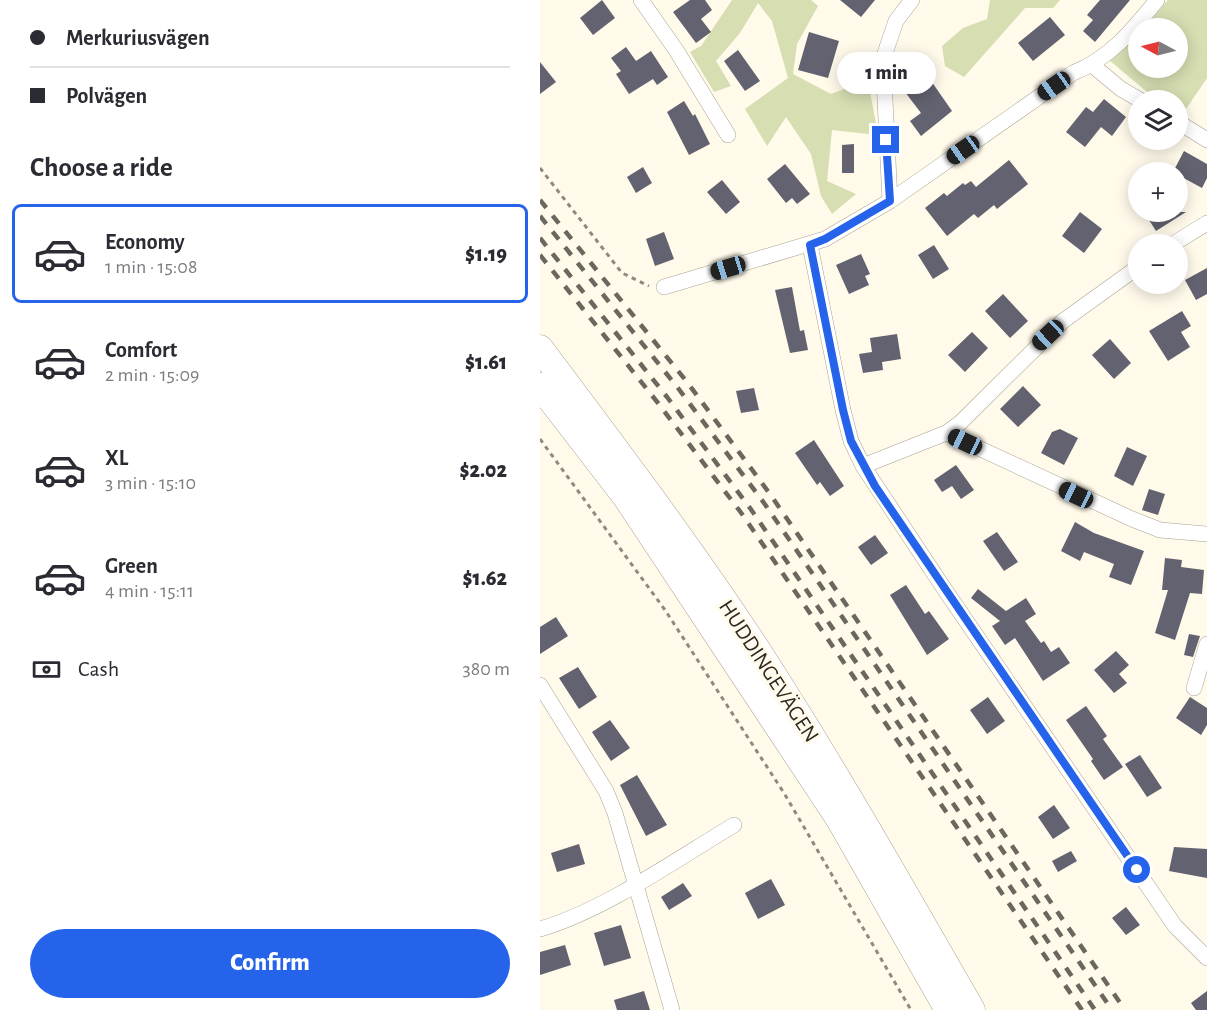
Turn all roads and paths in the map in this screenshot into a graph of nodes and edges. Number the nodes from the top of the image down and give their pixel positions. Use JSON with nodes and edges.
{"nodes":[{"id":1,"x":641,"y":0,"type":"edge"},
{"id":2,"x":912,"y":0,"type":"edge"},
{"id":3,"x":1157,"y":0,"type":"edge"},
{"id":4,"x":1092,"y":65,"type":"junction"},
{"id":5,"x":1128,"y":93,"type":"edge"},
{"id":6,"x":1188,"y":128,"type":"edge"},
{"id":7,"x":728,"y":135,"type":"dead end"},
{"id":8,"x":1207,"y":140,"type":"edge"},
{"id":9,"x":540,"y":168,"type":"edge"},
{"id":10,"x":890,"y":201,"type":"junction"},
{"id":11,"x":1207,"y":223,"type":"edge"},
{"id":12,"x":1188,"y":235,"type":"edge"},
{"id":13,"x":810,"y":245,"type":"junction"},
{"id":14,"x":1128,"y":274,"type":"edge"},
{"id":15,"x":664,"y":287,"type":"joint"},
{"id":16,"x":540,"y":348,"type":"edge"},
{"id":17,"x":540,"y":386,"type":"edge"},
{"id":18,"x":946,"y":433,"type":"junction"},
{"id":19,"x":540,"y":439,"type":"edge"},
{"id":20,"x":863,"y":466,"type":"junction"},
{"id":21,"x":1207,"y":534,"type":"edge"},
{"id":22,"x":1207,"y":644,"type":"edge"},
{"id":23,"x":540,"y":685,"type":"edge"},
{"id":24,"x":1194,"y":688,"type":"dead end"},
{"id":25,"x":734,"y":825,"type":"dead end"},
{"id":26,"x":636,"y":883,"type":"junction"},
{"id":27,"x":540,"y":928,"type":"edge"},
{"id":28,"x":1207,"y":958,"type":"edge"},
{"id":29,"x":672,"y":1010,"type":"edge"},
{"id":30,"x":910,"y":1010,"type":"edge"},
{"id":31,"x":948,"y":1010,"type":"edge"},
{"id":32,"x":972,"y":1010,"type":"edge"}],
"edges":[{"from":1,"to":7,"type":"street"},
{"from":2,"to":10,"type":"street"},
{"from":3,"to":4,"type":"street"},
{"from":4,"to":5,"type":"street"},
{"from":4,"to":10,"type":"street"},
{"from":6,"to":8,"type":"street"},
{"from":9,"to":15,"type":"path"},
{"from":10,"to":13,"type":"street"},
{"from":11,"to":12,"type":"street"},
{"from":13,"to":15,"type":"street"},
{"from":13,"to":20,"type":"street"},
{"from":14,"to":18,"type":"street"},
{"from":16,"to":32,"type":"main road","name":"HUDDINGEVÄGEN"},
{"from":17,"to":31,"type":"main road","name":"HUDDINGEVÄGEN"},
{"from":18,"to":20,"type":"street"},
{"from":18,"to":21,"type":"street"},
{"from":19,"to":30,"type":"path"},
{"from":20,"to":28,"type":"street"},
{"from":22,"to":24,"type":"street"},
{"from":23,"to":26,"type":"street"},
{"from":25,"to":26,"type":"street"},
{"from":26,"to":27,"type":"street"},
{"from":26,"to":29,"type":"street"}]}
